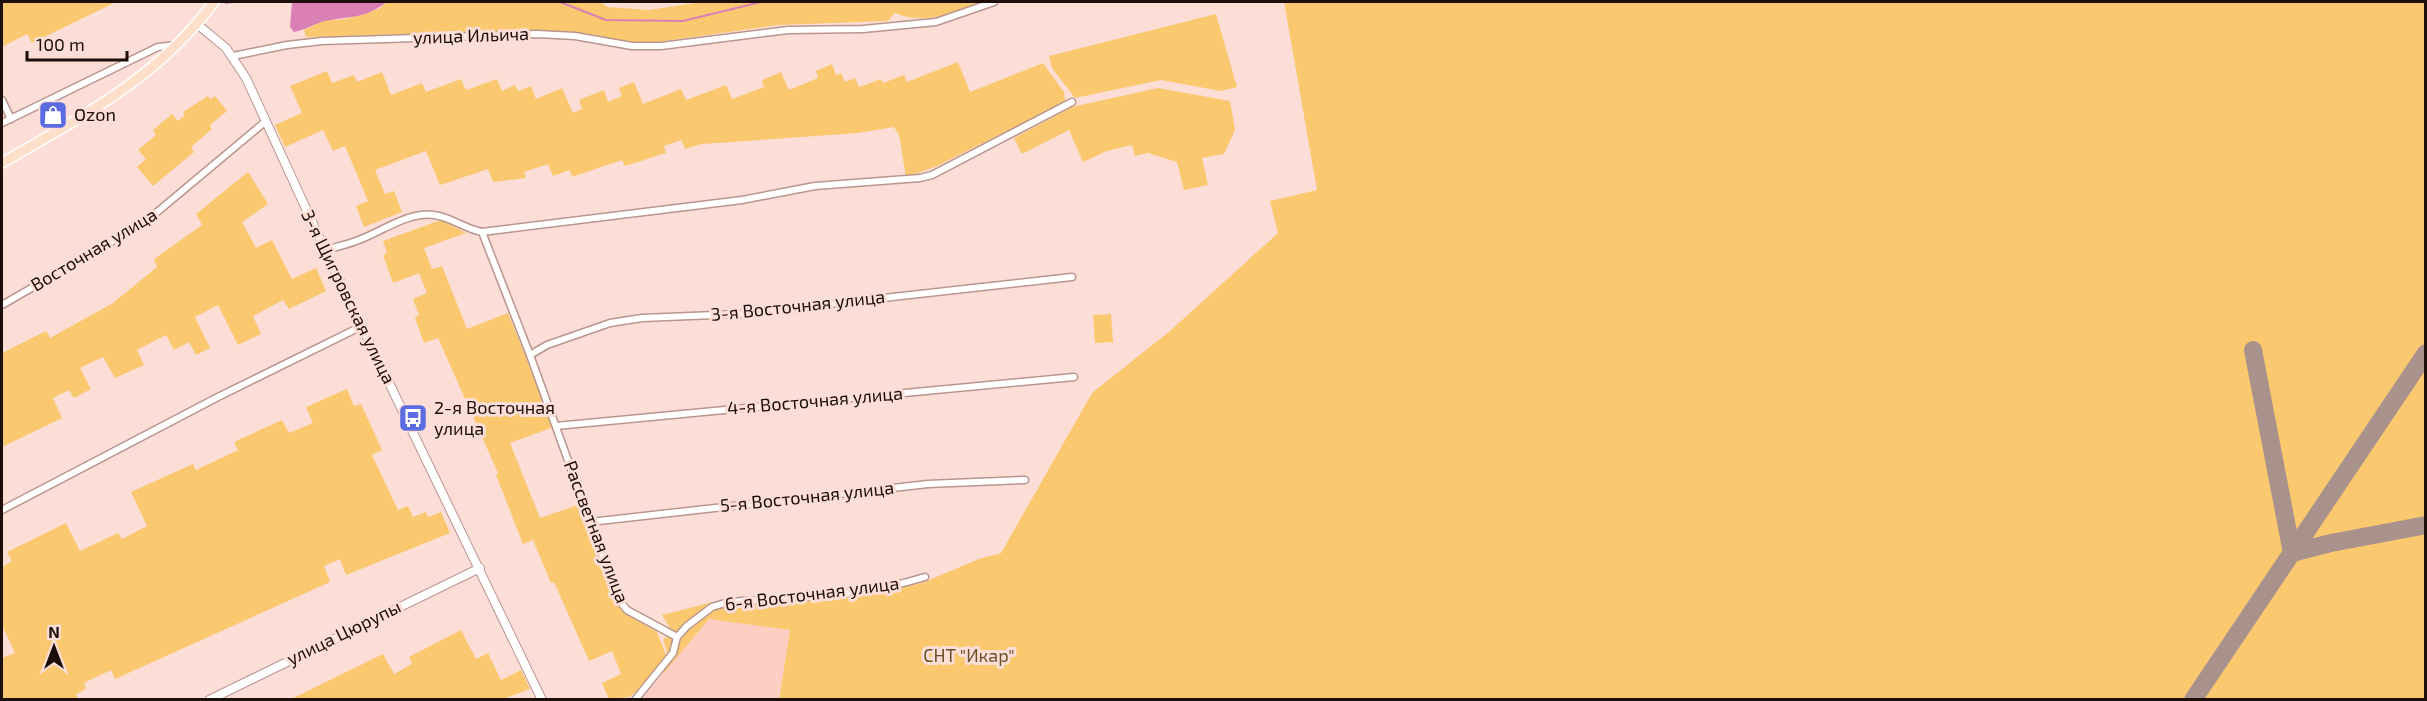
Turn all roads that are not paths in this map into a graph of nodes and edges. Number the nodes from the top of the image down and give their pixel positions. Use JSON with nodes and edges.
{"nodes":[{"id":1,"x":214,"y":2,"type":"edge"},
{"id":2,"x":994,"y":2,"type":"edge"},
{"id":3,"x":197,"y":24,"type":"junction"},
{"id":4,"x":177,"y":45,"type":"junction"},
{"id":5,"x":232,"y":56,"type":"junction"},
{"id":6,"x":2,"y":100,"type":"edge"},
{"id":7,"x":1072,"y":102,"type":"dead end"},
{"id":8,"x":11,"y":119,"type":"junction"},
{"id":9,"x":266,"y":121,"type":"junction"},
{"id":10,"x":2,"y":123,"type":"edge"},
{"id":11,"x":2,"y":163,"type":"edge"},
{"id":12,"x":482,"y":232,"type":"junction"},
{"id":13,"x":324,"y":250,"type":"junction"},
{"id":14,"x":1072,"y":277,"type":"dead end"},
{"id":15,"x":2,"y":305,"type":"edge"},
{"id":16,"x":362,"y":326,"type":"junction"},
{"id":17,"x":530,"y":355,"type":"junction"},
{"id":18,"x":1074,"y":376,"type":"dead end"},
{"id":19,"x":556,"y":426,"type":"junction"},
{"id":20,"x":1025,"y":480,"type":"dead end"},
{"id":21,"x":2,"y":510,"type":"edge"},
{"id":22,"x":590,"y":522,"type":"junction"},
{"id":23,"x":480,"y":568,"type":"junction"},
{"id":24,"x":926,"y":577,"type":"dead end"},
{"id":25,"x":677,"y":637,"type":"junction"},
{"id":26,"x":209,"y":699,"type":"edge"},
{"id":27,"x":542,"y":699,"type":"edge"},
{"id":28,"x":635,"y":699,"type":"edge"}],
"edges":[{"from":1,"to":3,"type":"main road"},
{"from":2,"to":5,"type":"street","name":"улица Ильича"},
{"from":3,"to":4,"type":"main road"},
{"from":3,"to":5,"type":"street"},
{"from":4,"to":8,"type":"street"},
{"from":4,"to":11,"type":"main road"},
{"from":5,"to":9,"type":"street","name":"3-я Щигровская улица"},
{"from":6,"to":8,"type":"street"},
{"from":7,"to":12,"type":"street"},
{"from":8,"to":10,"type":"street"},
{"from":9,"to":13,"type":"street","name":"3-я Щигровская улица"},
{"from":9,"to":15,"type":"street","name":"Восточная улица"},
{"from":12,"to":13,"type":"street"},
{"from":12,"to":17,"type":"street","name":"Рассветная улица"},
{"from":13,"to":16,"type":"street","name":"3-я Щигровская улица"},
{"from":14,"to":17,"type":"street","name":"3-я Восточная улица"},
{"from":16,"to":21,"type":"street"},
{"from":16,"to":23,"type":"street","name":"3-я Щигровская улица"},
{"from":17,"to":19,"type":"street","name":"Рассветная улица"},
{"from":18,"to":19,"type":"street","name":"4-я Восточная улица"},
{"from":19,"to":22,"type":"street","name":"Рассветная улица"},
{"from":20,"to":22,"type":"street","name":"5-я Восточная улица"},
{"from":22,"to":25,"type":"street","name":"Рассветная улица"},
{"from":23,"to":26,"type":"street","name":"улица Цюрупы"},
{"from":23,"to":27,"type":"street","name":"3-я Щигровская улица"},
{"from":24,"to":25,"type":"street","name":"6-я Восточная улица"},
{"from":25,"to":28,"type":"street","name":"6-я Восточная улица"}]}
